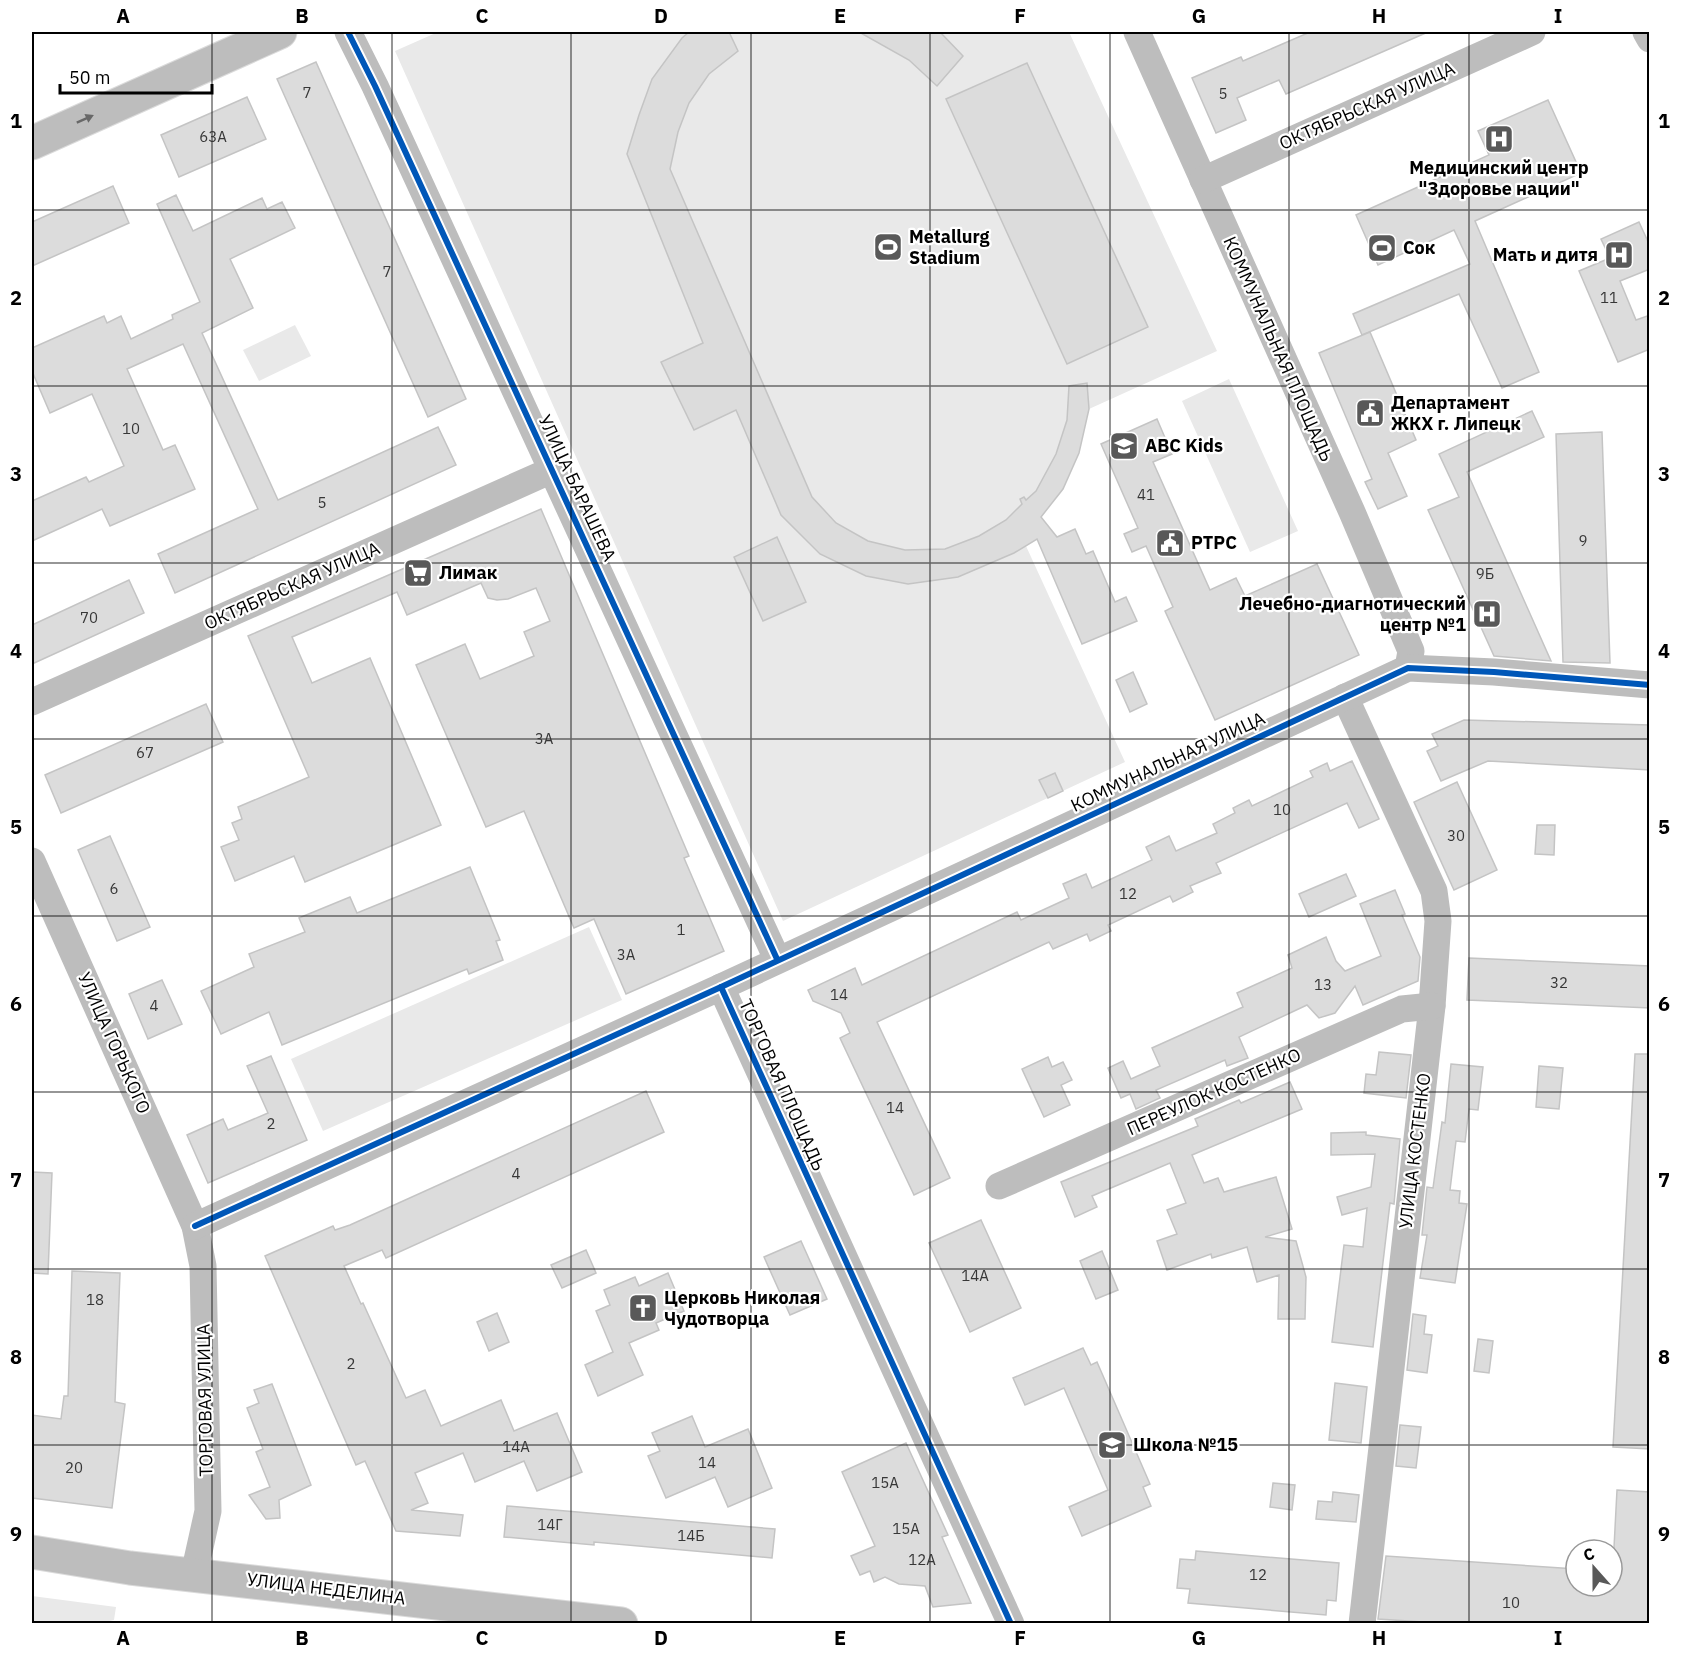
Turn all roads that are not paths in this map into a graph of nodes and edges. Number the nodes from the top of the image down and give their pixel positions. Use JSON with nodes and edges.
{"nodes":[{"id":1,"x":280,"y":32,"type":"edge"},
{"id":2,"x":348,"y":32,"type":"edge"},
{"id":3,"x":1137,"y":32,"type":"edge"},
{"id":4,"x":1532,"y":32,"type":"edge"},
{"id":5,"x":1646,"y":32,"type":"edge"},
{"id":6,"x":1650,"y":39,"type":"edge"},
{"id":7,"x":32,"y":143,"type":"edge"},
{"id":8,"x":1203,"y":180,"type":"junction"},
{"id":9,"x":552,"y":470,"type":"junction"},
{"id":10,"x":1408,"y":668,"type":"junction"},
{"id":11,"x":1650,"y":685,"type":"edge"},
{"id":12,"x":1345,"y":697,"type":"junction"},
{"id":13,"x":32,"y":702,"type":"edge"},
{"id":14,"x":32,"y":861,"type":"edge"},
{"id":15,"x":777,"y":959,"type":"junction"},
{"id":16,"x":721,"y":987,"type":"junction"},
{"id":17,"x":1432,"y":1006,"type":"junction"},
{"id":18,"x":999,"y":1186,"type":"dead end"},
{"id":19,"x":195,"y":1226,"type":"junction"},
{"id":20,"x":32,"y":1552,"type":"edge"},
{"id":21,"x":194,"y":1574,"type":"junction"},
{"id":22,"x":609,"y":1623,"type":"edge"},
{"id":23,"x":1011,"y":1623,"type":"edge"},
{"id":24,"x":1362,"y":1623,"type":"edge"}],
"edges":[{"from":7,"to":1,"type":"main road","one_way":true},
{"from":2,"to":9,"type":"street","name":"УЛИЦА БАРАШЕВА"},
{"from":3,"to":8,"type":"street","name":"КОММУНАЛЬНАЯ ПЛОЩАДЬ"},
{"from":4,"to":8,"type":"street","name":"ОКТЯБРЬСКАЯ УЛИЦА"},
{"from":5,"to":6,"type":"street"},
{"from":8,"to":10,"type":"street","name":"КОММУНАЛЬНАЯ ПЛОЩАДЬ"},
{"from":9,"to":13,"type":"street","name":"ОКТЯБРЬСКАЯ УЛИЦА"},
{"from":9,"to":15,"type":"street","name":"УЛИЦА БАРАШЕВА"},
{"from":10,"to":11,"type":"street","name":"КОММУНАЛЬНАЯ УЛИЦА"},
{"from":10,"to":12,"type":"street","name":"КОММУНАЛЬНАЯ УЛИЦА"},
{"from":12,"to":15,"type":"street","name":"КОММУНАЛЬНАЯ УЛИЦА"},
{"from":12,"to":17,"type":"street","name":"УЛИЦА КОСТЕНКО"},
{"from":14,"to":19,"type":"street","name":"УЛИЦА ГОРЬКОГО"},
{"from":15,"to":16,"type":"street","name":"КОММУНАЛЬНАЯ УЛИЦА"},
{"from":16,"to":19,"type":"street","name":"ТОРГОВАЯ ПЛОЩАДЬ"},
{"from":16,"to":23,"type":"street","name":"ТОРГОВАЯ ПЛОЩАДЬ"},
{"from":17,"to":18,"type":"street","name":"ПЕРЕУЛОК КОСТЕНКО"},
{"from":17,"to":24,"type":"street","name":"УЛИЦА КОСТЕНКО"},
{"from":19,"to":21,"type":"street","name":"ТОРГОВАЯ УЛИЦА"},
{"from":20,"to":21,"type":"main road","name":"УЛИЦА НЕДЕЛИНА"},
{"from":21,"to":22,"type":"main road","name":"УЛИЦА НЕДЕЛИНА"}]}
